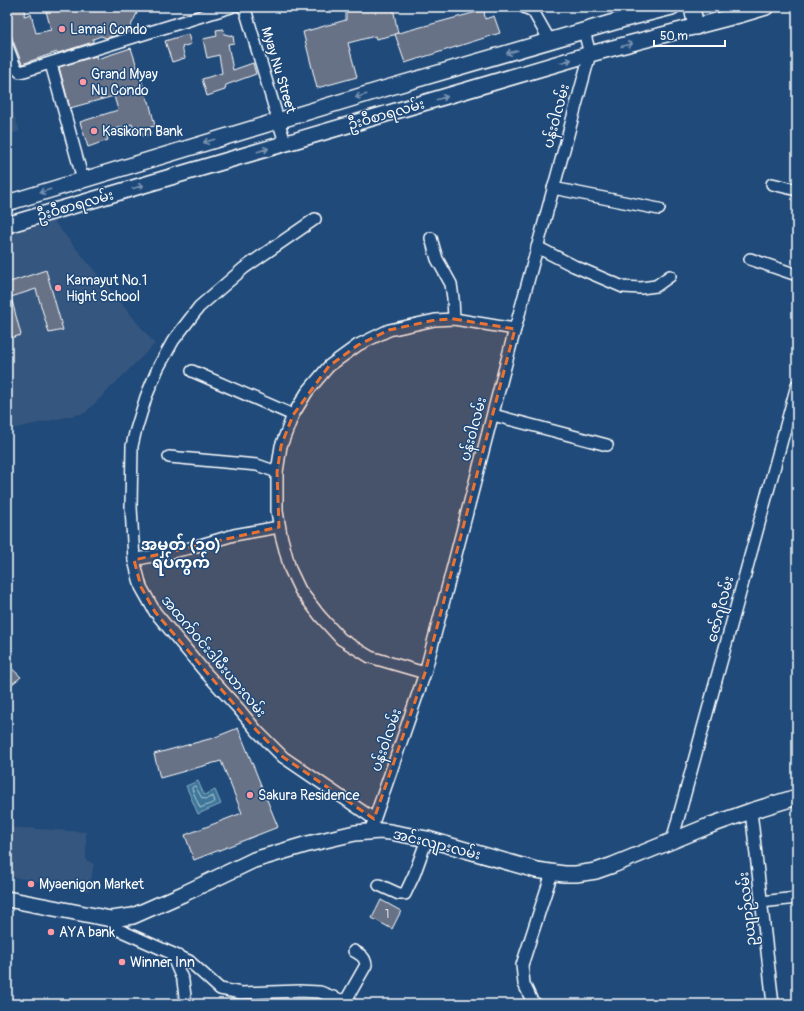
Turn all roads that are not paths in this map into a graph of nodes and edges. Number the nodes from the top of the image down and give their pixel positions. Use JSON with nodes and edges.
{"nodes":[{"id":1,"x":231,"y":7,"type":"edge"},
{"id":2,"x":242,"y":7,"type":"edge"},
{"id":3,"x":524,"y":7,"type":"edge"},
{"id":4,"x":672,"y":7,"type":"edge"},
{"id":5,"x":692,"y":7,"type":"edge"},
{"id":6,"x":766,"y":7,"type":"edge"},
{"id":7,"x":696,"y":27,"type":"junction"},
{"id":8,"x":584,"y":31,"type":"junction"},
{"id":9,"x":550,"y":41,"type":"junction"},
{"id":10,"x":7,"y":46,"type":"edge"},
{"id":11,"x":590,"y":54,"type":"junction"},
{"id":12,"x":478,"y":62,"type":"junction"},
{"id":13,"x":51,"y":64,"type":"junction"},
{"id":14,"x":485,"y":85,"type":"junction"},
{"id":15,"x":380,"y":90,"type":"junction"},
{"id":16,"x":386,"y":114,"type":"junction"},
{"id":17,"x":279,"y":121,"type":"junction"},
{"id":18,"x":285,"y":143,"type":"junction"},
{"id":19,"x":168,"y":154,"type":"junction"},
{"id":20,"x":175,"y":176,"type":"junction"},
{"id":21,"x":76,"y":182,"type":"junction"},
{"id":22,"x":772,"y":184,"type":"dead end"},
{"id":23,"x":553,"y":188,"type":"junction"},
{"id":24,"x":797,"y":190,"type":"edge"},
{"id":25,"x":7,"y":203,"type":"edge"},
{"id":26,"x":76,"y":205,"type":"junction"},
{"id":27,"x":659,"y":209,"type":"dead end"},
{"id":28,"x":315,"y":219,"type":"dead end"},
{"id":29,"x":7,"y":225,"type":"edge"},
{"id":30,"x":432,"y":238,"type":"dead end"},
{"id":31,"x":537,"y":247,"type":"junction"},
{"id":32,"x":750,"y":259,"type":"dead end"},
{"id":33,"x":797,"y":275,"type":"edge"},
{"id":34,"x":670,"y":276,"type":"dead end"},
{"id":35,"x":454,"y":319,"type":"junction"},
{"id":36,"x":515,"y":329,"type":"junction"},
{"id":37,"x":192,"y":371,"type":"dead end"},
{"id":38,"x":797,"y":385,"type":"edge"},
{"id":39,"x":293,"y":415,"type":"junction"},
{"id":40,"x":493,"y":415,"type":"junction"},
{"id":41,"x":607,"y":444,"type":"dead end"},
{"id":42,"x":169,"y":458,"type":"dead end"},
{"id":43,"x":277,"y":472,"type":"junction"},
{"id":44,"x":279,"y":527,"type":"junction"},
{"id":45,"x":134,"y":560,"type":"junction"},
{"id":46,"x":425,"y":673,"type":"junction"},
{"id":47,"x":797,"y":797,"type":"edge"},
{"id":48,"x":751,"y":810,"type":"junction"},
{"id":49,"x":372,"y":826,"type":"junction"},
{"id":50,"x":427,"y":839,"type":"junction"},
{"id":51,"x":672,"y":841,"type":"junction"},
{"id":52,"x":552,"y":873,"type":"junction"},
{"id":53,"x":379,"y":885,"type":"dead end"},
{"id":54,"x":797,"y":898,"type":"edge"},
{"id":55,"x":7,"y":899,"type":"edge"},
{"id":56,"x":761,"y":902,"type":"junction"},
{"id":57,"x":111,"y":919,"type":"junction"},
{"id":58,"x":354,"y":951,"type":"dead end"},
{"id":59,"x":171,"y":953,"type":"junction"},
{"id":60,"x":348,"y":1003,"type":"edge"},
{"id":61,"x":186,"y":1004,"type":"edge"},
{"id":62,"x":536,"y":1004,"type":"edge"},
{"id":63,"x":773,"y":1004,"type":"edge"}],
"edges":[{"from":1,"to":13,"type":"street"},
{"from":2,"to":17,"type":"street","name":"Myay Nu Street"},
{"from":3,"to":9,"type":"street"},
{"from":4,"to":8,"type":"main road","name":"ဦးဝီစာရလမ်း"},
{"from":5,"to":7,"type":"main road"},
{"from":6,"to":7,"type":"main road","name":"ဦးဝီစာရလမ်း"},
{"from":11,"to":7,"type":"main road","name":"ဦးဝီစာရလမ်း","one_way":true},
{"from":8,"to":9,"type":"main road","name":"ဦးဝီစာရလမ်း"},
{"from":8,"to":11,"type":"street"},
{"from":9,"to":12,"type":"main road","name":"ဦးဝီစာရလမ်း","one_way":true},
{"from":10,"to":13,"type":"street"},
{"from":14,"to":11,"type":"main road","name":"ဦးဝီစာရလမ်း","one_way":true},
{"from":11,"to":23,"type":"street","name":"ပန်းဝါလမ်း"},
{"from":12,"to":14,"type":"main road"},
{"from":12,"to":15,"type":"main road","name":"ဦးဝီစာရလမ်း"},
{"from":13,"to":21,"type":"street"},
{"from":16,"to":14,"type":"main road","name":"ဦးဝီစာရလမ်း","one_way":true},
{"from":15,"to":16,"type":"main road"},
{"from":15,"to":17,"type":"main road","name":"ဦးဝီစာရလမ်း","one_way":true},
{"from":16,"to":18,"type":"main road","name":"ဦးဝီစာရလမ်း"},
{"from":17,"to":18,"type":"street","name":"Myay Nu Street"},
{"from":17,"to":19,"type":"main road","name":"ဦးဝီစာရလမ်း","one_way":true},
{"from":20,"to":18,"type":"main road","name":"ဦးဝီစာရလမ်း","one_way":true},
{"from":19,"to":20,"type":"main road"},
{"from":19,"to":21,"type":"main road","name":"ဦးဝီစာရလမ်း"},
{"from":26,"to":20,"type":"main road","name":"ဦးဝီစာရလမ်း","one_way":true},
{"from":21,"to":25,"type":"main road","name":"ဦးဝီစာရလမ်း","one_way":true},
{"from":21,"to":26,"type":"main road"},
{"from":22,"to":24,"type":"street"},
{"from":23,"to":27,"type":"street"},
{"from":23,"to":31,"type":"street","name":"ပန်းဝါလမ်း"},
{"from":26,"to":29,"type":"main road","name":"ဦးဝီစာရလမ်း"},
{"from":28,"to":45,"type":"street","name":"အထက်ဝင်းဒါမီးယားလမ်း"},
{"from":30,"to":35,"type":"street"},
{"from":31,"to":34,"type":"street"},
{"from":31,"to":36,"type":"street","name":"ပန်းဝါလမ်း"},
{"from":32,"to":33,"type":"street"},
{"from":35,"to":36,"type":"street"},
{"from":35,"to":39,"type":"street"},
{"from":36,"to":40,"type":"street","name":"ပန်းဝါလမ်း"},
{"from":37,"to":39,"type":"street"},
{"from":38,"to":51,"type":"street","name":"ဇော်ဂျီလမ်း"},
{"from":39,"to":43,"type":"street"},
{"from":40,"to":41,"type":"street"},
{"from":40,"to":46,"type":"street","name":"ပန်းဝါလမ်း"},
{"from":42,"to":43,"type":"street"},
{"from":43,"to":44,"type":"street"},
{"from":44,"to":45,"type":"street"},
{"from":44,"to":46,"type":"street"},
{"from":45,"to":49,"type":"street","name":"အထက်ဝင်းဒါမီးယားလမ်း"},
{"from":46,"to":49,"type":"street","name":"ပန်းဝါလမ်း"},
{"from":47,"to":48,"type":"main road","name":"အင်းလျားလမ်း"},
{"from":48,"to":51,"type":"main road","name":"အင်းလျားလမ်း"},
{"from":48,"to":56,"type":"street","name":"ဥယျာဉ်လမ်း"},
{"from":49,"to":50,"type":"main road","name":"အင်းလျားလမ်း"},
{"from":49,"to":57,"type":"main road","name":"အင်းလျားလမ်း"},
{"from":50,"to":52,"type":"main road","name":"အင်းလျားလမ်း"},
{"from":50,"to":53,"type":"street"},
{"from":51,"to":52,"type":"main road","name":"အင်းလျားလမ်း"},
{"from":52,"to":62,"type":"street"},
{"from":54,"to":56,"type":"street"},
{"from":55,"to":57,"type":"main road","name":"အင်းလျားလမ်း"},
{"from":56,"to":63,"type":"street","name":"ဥယျာဉ်လမ်း"},
{"from":57,"to":59,"type":"street"},
{"from":58,"to":60,"type":"street"},
{"from":59,"to":60,"type":"street"},
{"from":59,"to":61,"type":"street"}]}
